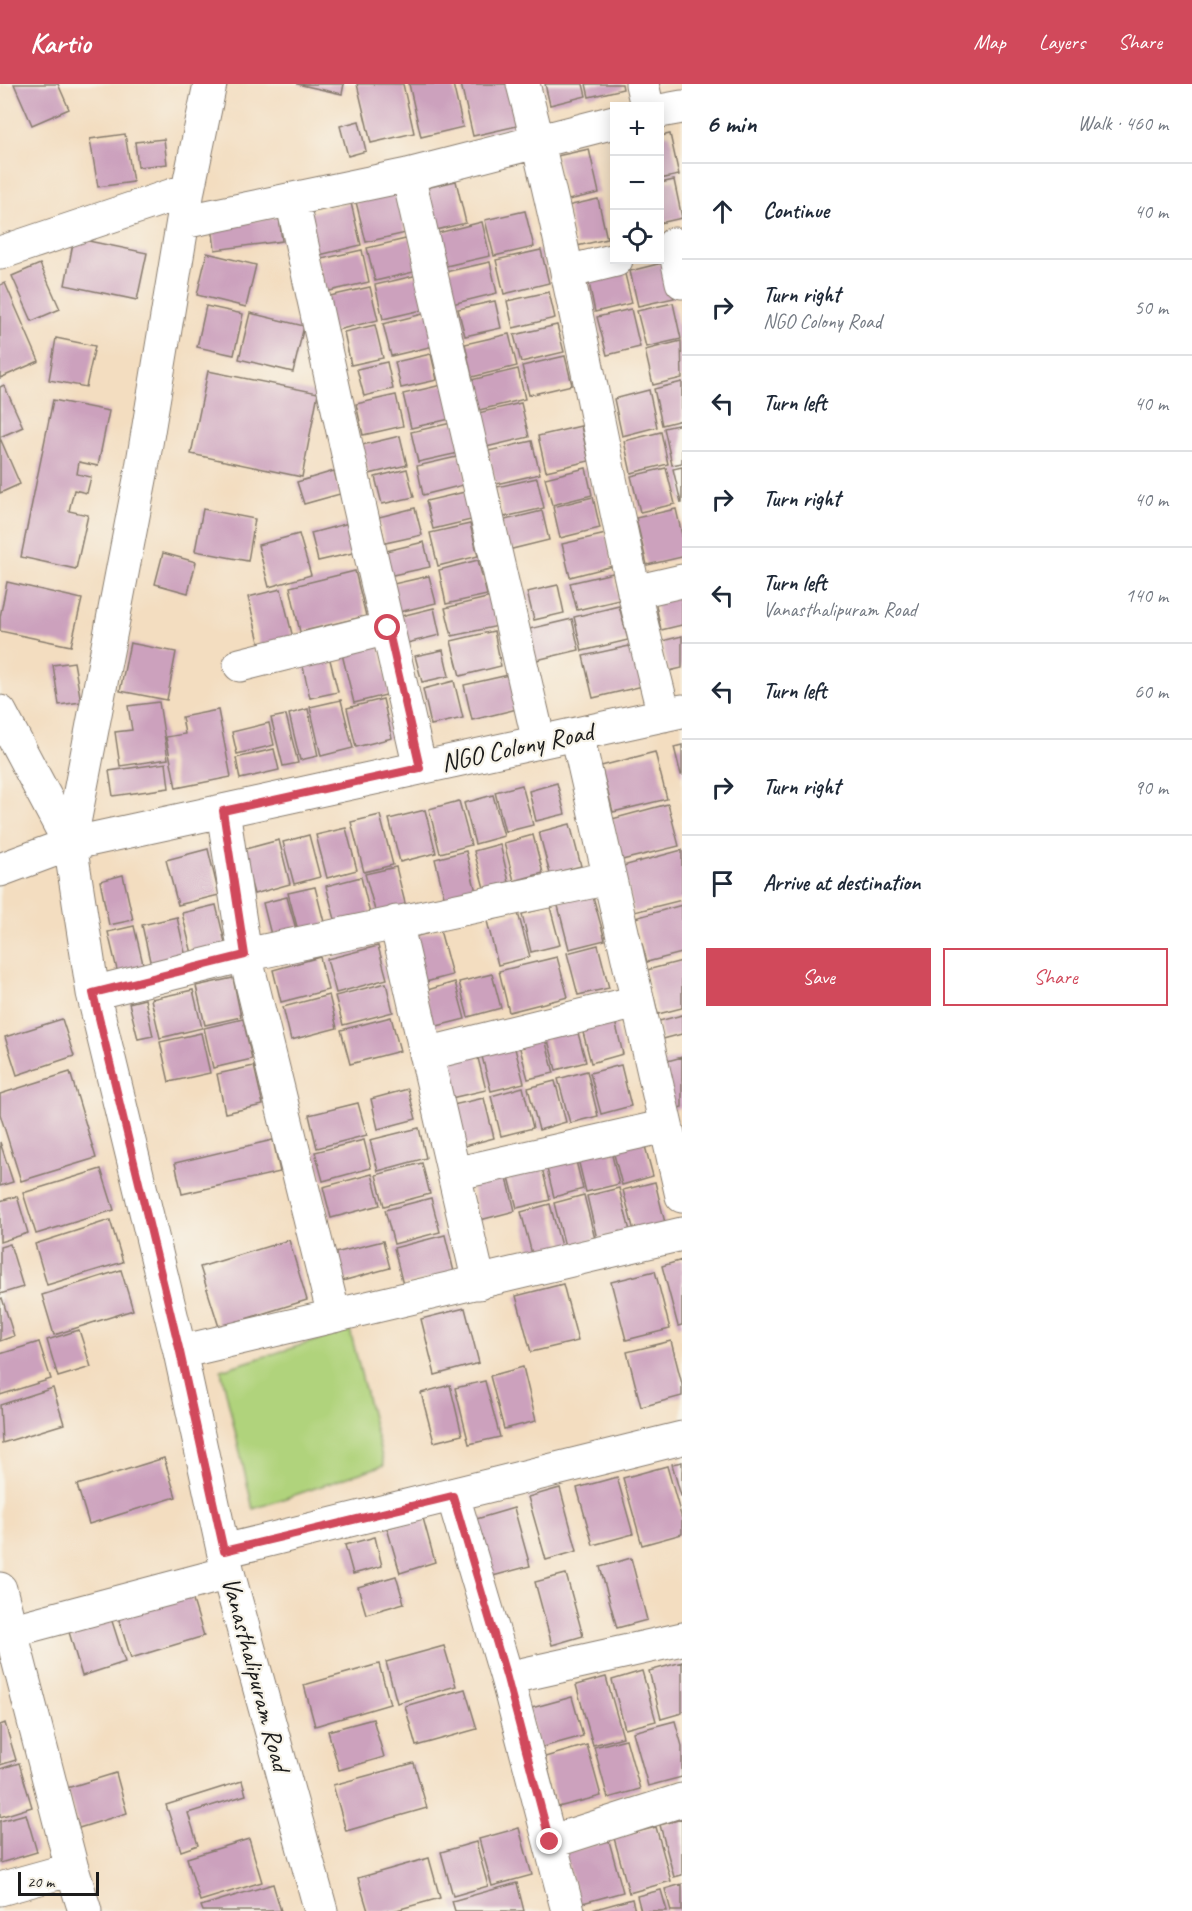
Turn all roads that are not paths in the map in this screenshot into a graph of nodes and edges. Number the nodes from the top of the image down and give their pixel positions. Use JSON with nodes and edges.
{"nodes":[{"id":1,"x":210,"y":84,"type":"edge"},
{"id":2,"x":523,"y":84,"type":"edge"},
{"id":3,"x":642,"y":84,"type":"edge"},
{"id":4,"x":646,"y":102,"type":"edge"},
{"id":5,"x":682,"y":107,"type":"edge"},
{"id":6,"x":664,"y":110,"type":"edge"},
{"id":7,"x":610,"y":123,"type":"edge"},
{"id":8,"x":538,"y":141,"type":"junction"},
{"id":9,"x":408,"y":175,"type":"junction"},
{"id":10,"x":188,"y":189,"type":"junction"},
{"id":11,"x":292,"y":200,"type":"junction"},
{"id":12,"x":183,"y":222,"type":"junction"},
{"id":13,"x":4,"y":242,"type":"edge"},
{"id":14,"x":672,"y":245,"type":"edge"},
{"id":15,"x":610,"y":261,"type":"edge"},
{"id":16,"x":567,"y":272,"type":"junction"},
{"id":17,"x":682,"y":282,"type":"edge"},
{"id":18,"x":682,"y":580,"type":"edge"},
{"id":19,"x":634,"y":592,"type":"junction"},
{"id":20,"x":388,"y":628,"type":"junction"},
{"id":21,"x":240,"y":665,"type":"dead end"},
{"id":22,"x":0,"y":712,"type":"edge"},
{"id":23,"x":673,"y":713,"type":"edge"},
{"id":24,"x":577,"y":734,"type":"junction"},
{"id":25,"x":539,"y":742,"type":"junction"},
{"id":26,"x":420,"y":768,"type":"junction"},
{"id":27,"x":223,"y":811,"type":"junction"},
{"id":28,"x":70,"y":844,"type":"junction"},
{"id":29,"x":0,"y":870,"type":"edge"},
{"id":30,"x":609,"y":878,"type":"junction"},
{"id":31,"x":396,"y":922,"type":"junction"},
{"id":32,"x":245,"y":955,"type":"junction"},
{"id":33,"x":93,"y":993,"type":"junction"},
{"id":34,"x":637,"y":1002,"type":"junction"},
{"id":35,"x":426,"y":1054,"type":"junction"},
{"id":36,"x":666,"y":1126,"type":"junction"},
{"id":37,"x":454,"y":1174,"type":"junction"},
{"id":38,"x":682,"y":1196,"type":"edge"},
{"id":39,"x":682,"y":1234,"type":"edge"},
{"id":40,"x":479,"y":1283,"type":"junction"},
{"id":41,"x":334,"y":1316,"type":"junction"},
{"id":42,"x":180,"y":1352,"type":"junction"},
{"id":43,"x":682,"y":1438,"type":"edge"},
{"id":44,"x":453,"y":1496,"type":"junction"},
{"id":45,"x":226,"y":1562,"type":"junction"},
{"id":46,"x":0,"y":1589,"type":"edge"},
{"id":47,"x":10,"y":1631,"type":"junction"},
{"id":48,"x":682,"y":1639,"type":"edge"},
{"id":49,"x":507,"y":1678,"type":"junction"},
{"id":50,"x":682,"y":1800,"type":"edge"},
{"id":51,"x":550,"y":1842,"type":"junction"},
{"id":52,"x":72,"y":1869,"type":"junction"},
{"id":53,"x":0,"y":1889,"type":"edge"},
{"id":54,"x":85,"y":1911,"type":"edge"},
{"id":55,"x":321,"y":1911,"type":"edge"},
{"id":56,"x":568,"y":1911,"type":"edge"}],
"edges":[{"from":1,"to":10,"type":"street"},
{"from":2,"to":8,"type":"street"},
{"from":3,"to":4,"type":"street"},
{"from":5,"to":6,"type":"street"},
{"from":7,"to":8,"type":"street"},
{"from":8,"to":9,"type":"street"},
{"from":8,"to":16,"type":"street"},
{"from":9,"to":11,"type":"street"},
{"from":9,"to":25,"type":"street"},
{"from":10,"to":12,"type":"street"},
{"from":10,"to":13,"type":"street"},
{"from":11,"to":12,"type":"street"},
{"from":11,"to":20,"type":"street"},
{"from":12,"to":28,"type":"street"},
{"from":14,"to":17,"type":"street"},
{"from":15,"to":16,"type":"street"},
{"from":16,"to":19,"type":"street"},
{"from":18,"to":19,"type":"street"},
{"from":19,"to":23,"type":"street"},
{"from":20,"to":21,"type":"street"},
{"from":20,"to":26,"type":"street"},
{"from":22,"to":28,"type":"street","name":"Vanasthalipuram Road"},
{"from":23,"to":24,"type":"street","name":"NGO Colony Road"},
{"from":24,"to":25,"type":"street","name":"NGO Colony Road"},
{"from":24,"to":30,"type":"street"},
{"from":25,"to":26,"type":"street","name":"NGO Colony Road"},
{"from":26,"to":27,"type":"street","name":"NGO Colony Road"},
{"from":27,"to":28,"type":"street","name":"NGO Colony Road"},
{"from":27,"to":32,"type":"street"},
{"from":28,"to":29,"type":"street","name":"NGO Colony Road"},
{"from":28,"to":33,"type":"street","name":"Vanasthalipuram Road"},
{"from":30,"to":31,"type":"street"},
{"from":30,"to":34,"type":"street"},
{"from":31,"to":32,"type":"street"},
{"from":31,"to":35,"type":"street"},
{"from":32,"to":33,"type":"street"},
{"from":32,"to":41,"type":"street"},
{"from":33,"to":42,"type":"street","name":"Vanasthalipuram Road"},
{"from":34,"to":35,"type":"street"},
{"from":34,"to":36,"type":"street"},
{"from":35,"to":37,"type":"street"},
{"from":36,"to":37,"type":"street"},
{"from":36,"to":38,"type":"street"},
{"from":37,"to":40,"type":"street"},
{"from":39,"to":40,"type":"street"},
{"from":40,"to":41,"type":"street"},
{"from":41,"to":42,"type":"street"},
{"from":42,"to":45,"type":"street","name":"Vanasthalipuram Road"},
{"from":43,"to":44,"type":"street"},
{"from":44,"to":45,"type":"street"},
{"from":44,"to":49,"type":"street"},
{"from":45,"to":47,"type":"street"},
{"from":45,"to":55,"type":"street","name":"Vanasthalipuram Road"},
{"from":46,"to":47,"type":"street"},
{"from":47,"to":52,"type":"street"},
{"from":48,"to":49,"type":"street"},
{"from":49,"to":51,"type":"street"},
{"from":50,"to":51,"type":"street"},
{"from":51,"to":56,"type":"street"},
{"from":52,"to":53,"type":"street"},
{"from":52,"to":54,"type":"street"}]}
